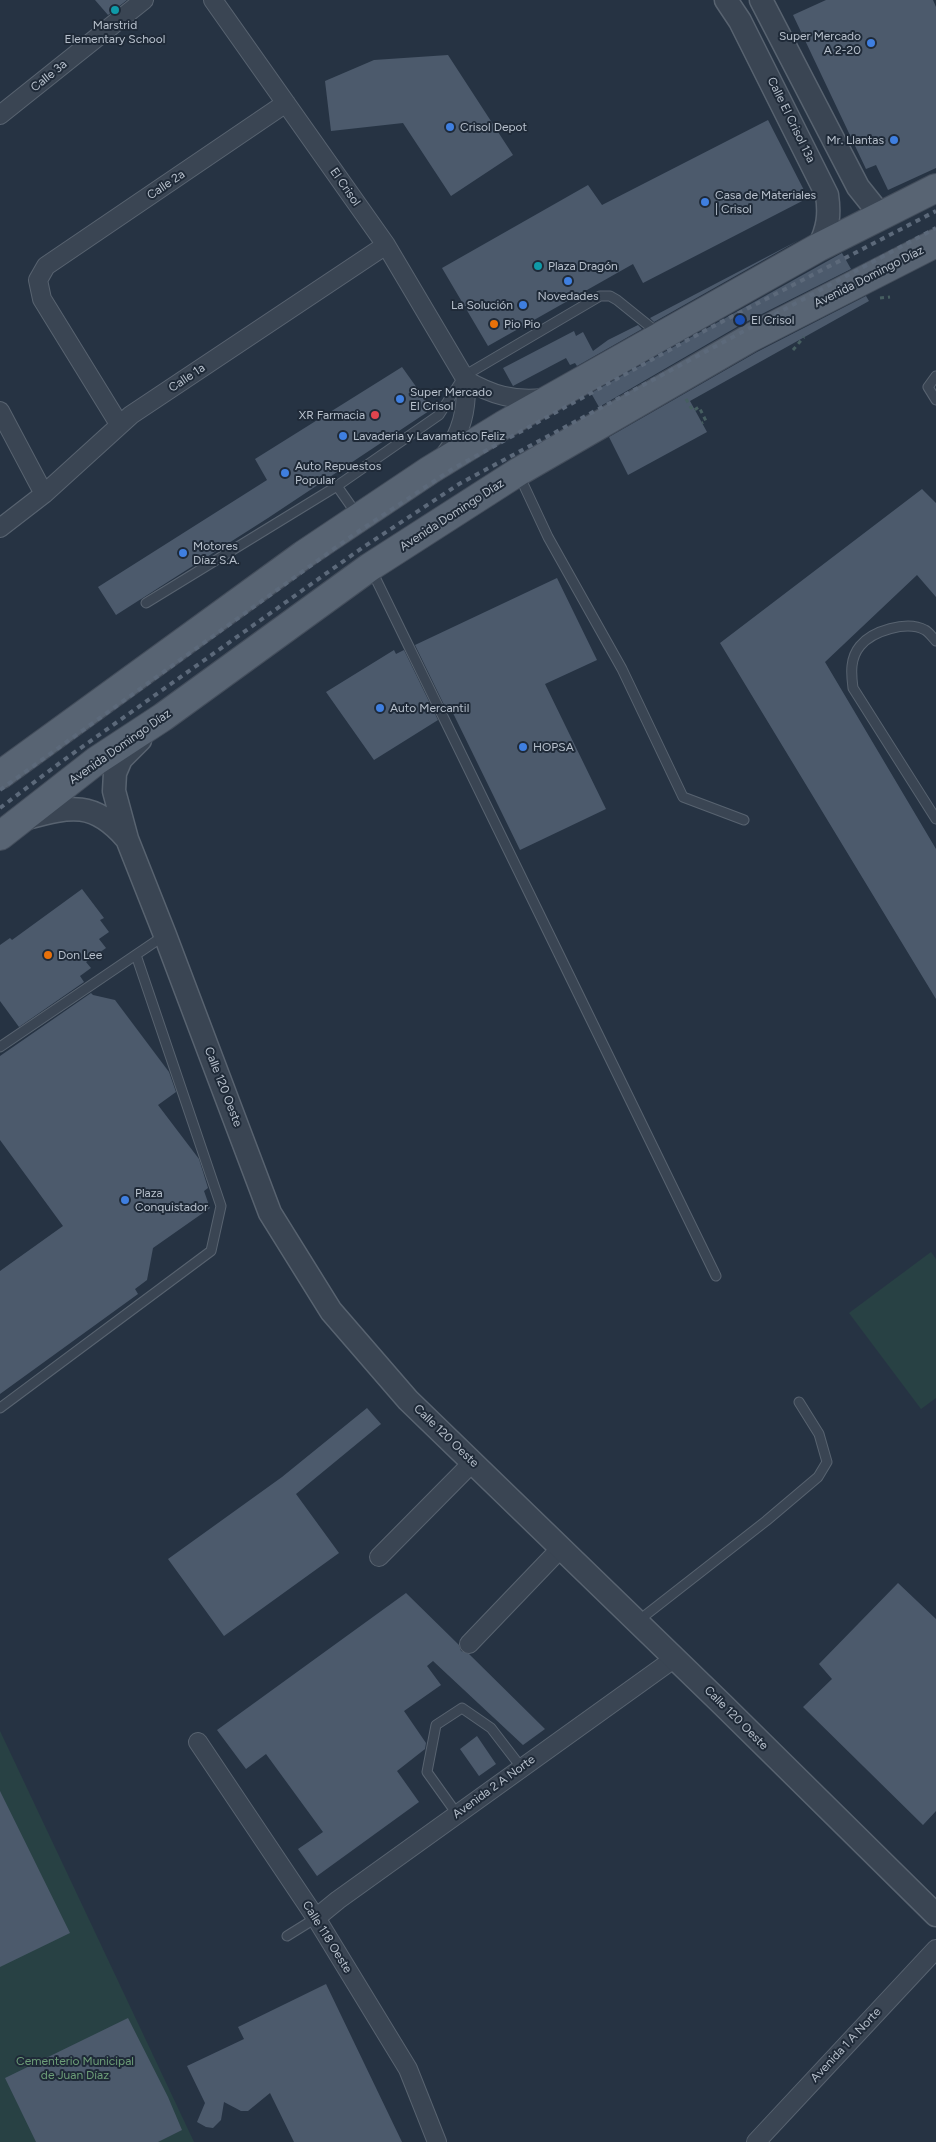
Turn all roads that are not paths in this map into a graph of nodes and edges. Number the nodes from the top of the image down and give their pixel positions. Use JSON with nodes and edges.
{"nodes":[{"id":1,"x":144,"y":0,"type":"edge"},
{"id":2,"x":214,"y":0,"type":"edge"},
{"id":3,"x":726,"y":0,"type":"edge"},
{"id":4,"x":761,"y":0,"type":"edge"},
{"id":5,"x":813,"y":101,"type":"junction"},
{"id":6,"x":286,"y":103,"type":"junction"},
{"id":7,"x":788,"y":114,"type":"junction"},
{"id":8,"x":0,"y":115,"type":"edge"},
{"id":9,"x":936,"y":188,"type":"edge"},
{"id":10,"x":884,"y":214,"type":"junction"},
{"id":11,"x":936,"y":243,"type":"edge"},
{"id":12,"x":386,"y":245,"type":"junction"},
{"id":13,"x":820,"y":247,"type":"junction"},
{"id":14,"x":936,"y":254,"type":"edge"},
{"id":15,"x":903,"y":260,"type":"junction"},
{"id":16,"x":662,"y":337,"type":"junction"},
{"id":17,"x":936,"y":376,"type":"edge"},
{"id":18,"x":465,"y":378,"type":"junction"},
{"id":19,"x":564,"y":391,"type":"junction"},
{"id":20,"x":936,"y":400,"type":"edge"},
{"id":21,"x":0,"y":411,"type":"edge"},
{"id":22,"x":120,"y":424,"type":"junction"},
{"id":23,"x":430,"y":470,"type":"junction"},
{"id":24,"x":518,"y":472,"type":"junction"},
{"id":25,"x":336,"y":486,"type":"junction"},
{"id":26,"x":44,"y":494,"type":"junction"},
{"id":27,"x":360,"y":517,"type":"junction"},
{"id":28,"x":0,"y":528,"type":"edge"},
{"id":29,"x":370,"y":567,"type":"junction"},
{"id":30,"x":146,"y":603,"type":"dead end"},
{"id":31,"x":936,"y":641,"type":"edge"},
{"id":32,"x":163,"y":717,"type":"junction"},
{"id":33,"x":4,"y":768,"type":"edge"},
{"id":34,"x":20,"y":819,"type":"junction"},
{"id":35,"x":936,"y":819,"type":"edge"},
{"id":36,"x":744,"y":820,"type":"dead end"},
{"id":37,"x":0,"y":836,"type":"edge"},
{"id":38,"x":127,"y":839,"type":"junction"},
{"id":39,"x":165,"y":935,"type":"junction"},
{"id":40,"x":136,"y":955,"type":"junction"},
{"id":41,"x":0,"y":1047,"type":"edge"},
{"id":42,"x":716,"y":1276,"type":"dead end"},
{"id":43,"x":798,"y":1402,"type":"dead end"},
{"id":44,"x":0,"y":1408,"type":"edge"},
{"id":45,"x":473,"y":1462,"type":"junction"},
{"id":46,"x":562,"y":1548,"type":"junction"},
{"id":47,"x":379,"y":1557,"type":"dead end"},
{"id":48,"x":637,"y":1621,"type":"junction"},
{"id":49,"x":470,"y":1644,"type":"dead end"},
{"id":50,"x":675,"y":1658,"type":"junction"},
{"id":51,"x":198,"y":1742,"type":"dead end"},
{"id":52,"x":521,"y":1767,"type":"junction"},
{"id":53,"x":457,"y":1814,"type":"junction"},
{"id":54,"x":936,"y":1915,"type":"edge"},
{"id":55,"x":316,"y":1918,"type":"junction"},
{"id":56,"x":287,"y":1936,"type":"dead end"},
{"id":57,"x":936,"y":1949,"type":"edge"},
{"id":58,"x":437,"y":2142,"type":"edge"},
{"id":59,"x":756,"y":2142,"type":"edge"}],
"edges":[{"from":1,"to":8,"type":"street","name":"Calle 3a"},
{"from":2,"to":6,"type":"street","name":"El Crisol"},
{"from":3,"to":7,"type":"street","name":"Calle El Crisol 13a"},
{"from":4,"to":5,"type":"street"},
{"from":5,"to":7,"type":"street"},
{"from":5,"to":10,"type":"street"},
{"from":6,"to":12,"type":"street","name":"El Crisol"},
{"from":6,"to":22,"type":"street","name":"Calle 2a"},
{"from":7,"to":13,"type":"street","name":"Calle El Crisol 13a"},
{"from":9,"to":10,"type":"main road"},
{"from":10,"to":13,"type":"main road"},
{"from":11,"to":15,"type":"main road","name":"Avenida Domingo Díaz"},
{"from":12,"to":18,"type":"street","name":"El Crisol"},
{"from":12,"to":22,"type":"street","name":"Calle 1a"},
{"from":13,"to":16,"type":"main road"},
{"from":14,"to":15,"type":"lane"},
{"from":15,"to":24,"type":"main road","name":"Avenida Domingo Díaz"},
{"from":16,"to":18,"type":"lane"},
{"from":16,"to":19,"type":"main road"},
{"from":17,"to":20,"type":"lane"},
{"from":18,"to":19,"type":"street"},
{"from":18,"to":23,"type":"street"},
{"from":18,"to":25,"type":"lane"},
{"from":19,"to":23,"type":"main road"},
{"from":21,"to":26,"type":"street"},
{"from":22,"to":26,"type":"street","name":"Calle 1a"},
{"from":23,"to":27,"type":"main road"},
{"from":24,"to":29,"type":"main road","name":"Avenida Domingo Díaz"},
{"from":24,"to":36,"type":"lane"},
{"from":25,"to":27,"type":"lane"},
{"from":25,"to":30,"type":"lane"},
{"from":26,"to":28,"type":"street","name":"Calle 1a"},
{"from":27,"to":33,"type":"main road"},
{"from":29,"to":32,"type":"main road","name":"Avenida Domingo Díaz"},
{"from":29,"to":42,"type":"lane"},
{"from":31,"to":35,"type":"lane"},
{"from":32,"to":34,"type":"main road","name":"Avenida Domingo Díaz"},
{"from":32,"to":38,"type":"street","name":"Calle 120 Oeste"},
{"from":34,"to":37,"type":"main road","name":"Avenida Domingo Díaz"},
{"from":34,"to":38,"type":"street","name":"Calle 120 Oeste"},
{"from":38,"to":39,"type":"street","name":"Calle 120 Oeste"},
{"from":39,"to":40,"type":"lane"},
{"from":39,"to":45,"type":"street","name":"Calle 120 Oeste"},
{"from":40,"to":41,"type":"lane"},
{"from":40,"to":44,"type":"lane"},
{"from":43,"to":48,"type":"lane"},
{"from":45,"to":46,"type":"street","name":"Calle 120 Oeste"},
{"from":45,"to":47,"type":"street"},
{"from":46,"to":48,"type":"street","name":"Calle 120 Oeste"},
{"from":46,"to":49,"type":"street"},
{"from":48,"to":50,"type":"street","name":"Calle 120 Oeste"},
{"from":50,"to":52,"type":"street","name":"Avenida 2 A Norte"},
{"from":50,"to":54,"type":"street","name":"Calle 120 Oeste"},
{"from":51,"to":55,"type":"street","name":"Calle 118 Oeste"},
{"from":52,"to":53,"type":"street","name":"Avenida 2 A Norte"},
{"from":52,"to":53,"type":"lane"},
{"from":53,"to":55,"type":"street","name":"Avenida 2 A Norte"},
{"from":55,"to":56,"type":"lane"},
{"from":55,"to":58,"type":"street","name":"Calle 118 Oeste"},
{"from":57,"to":59,"type":"street","name":"Avenida 1 A Norte"}]}
